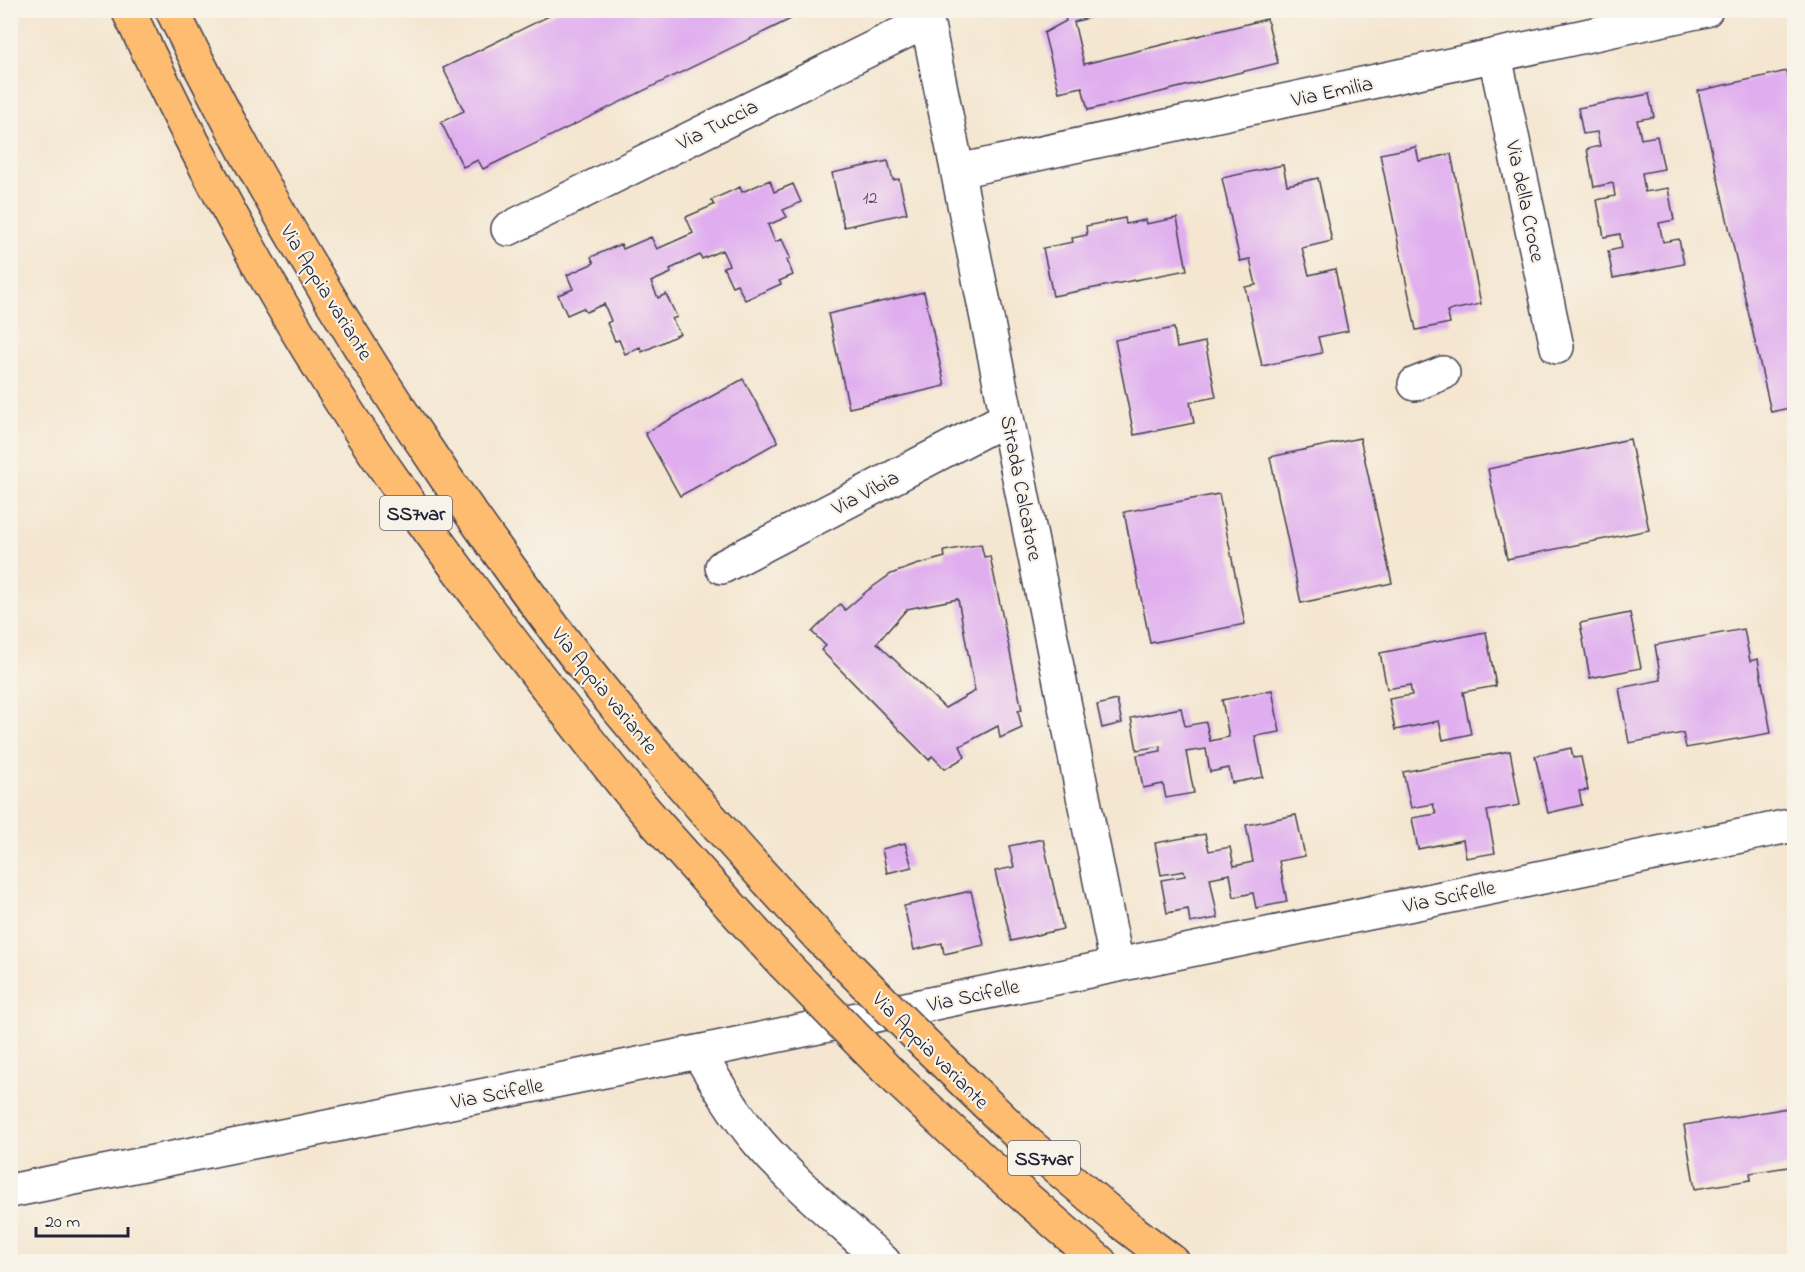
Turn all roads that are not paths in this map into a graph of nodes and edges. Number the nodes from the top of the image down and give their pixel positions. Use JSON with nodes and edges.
{"nodes":[{"id":1,"x":128,"y":10,"type":"edge"},
{"id":2,"x":172,"y":10,"type":"edge"},
{"id":3,"x":1706,"y":10,"type":"edge"},
{"id":4,"x":926,"y":16,"type":"edge"},
{"id":5,"x":1495,"y":56,"type":"junction"},
{"id":6,"x":958,"y":171,"type":"junction"},
{"id":7,"x":508,"y":229,"type":"dead end"},
{"id":8,"x":1557,"y":347,"type":"dead end"},
{"id":9,"x":1007,"y":418,"type":"junction"},
{"id":10,"x":722,"y":567,"type":"dead end"},
{"id":11,"x":1794,"y":825,"type":"edge"},
{"id":12,"x":1118,"y":965,"type":"junction"},
{"id":13,"x":698,"y":1052,"type":"junction"},
{"id":14,"x":10,"y":1191,"type":"edge"},
{"id":15,"x":884,"y":1262,"type":"edge"},
{"id":16,"x":1100,"y":1262,"type":"edge"},
{"id":17,"x":1173,"y":1262,"type":"edge"}],
"edges":[{"from":1,"to":16,"type":"highway","name":"Via Appia variante","number":"SS7var","bridge":true},
{"from":2,"to":17,"type":"highway","name":"Via Appia variante","number":"SS7var","bridge":true},
{"from":3,"to":5,"type":"street","name":"Via Emilia"},
{"from":4,"to":6,"type":"street","name":"Strada Calcatore"},
{"from":4,"to":7,"type":"street","name":"Via Tuccia"},
{"from":5,"to":6,"type":"street","name":"Via Emilia"},
{"from":5,"to":8,"type":"street","name":"Via della Croce"},
{"from":6,"to":9,"type":"street","name":"Strada Calcatore"},
{"from":9,"to":10,"type":"street","name":"Via Vibia"},
{"from":9,"to":12,"type":"street","name":"Strada Calcatore"},
{"from":11,"to":12,"type":"street","name":"Via Scifelle"},
{"from":12,"to":13,"type":"street","name":"Via Scifelle"},
{"from":13,"to":14,"type":"street","name":"Via Scifelle"},
{"from":13,"to":15,"type":"street"}]}
